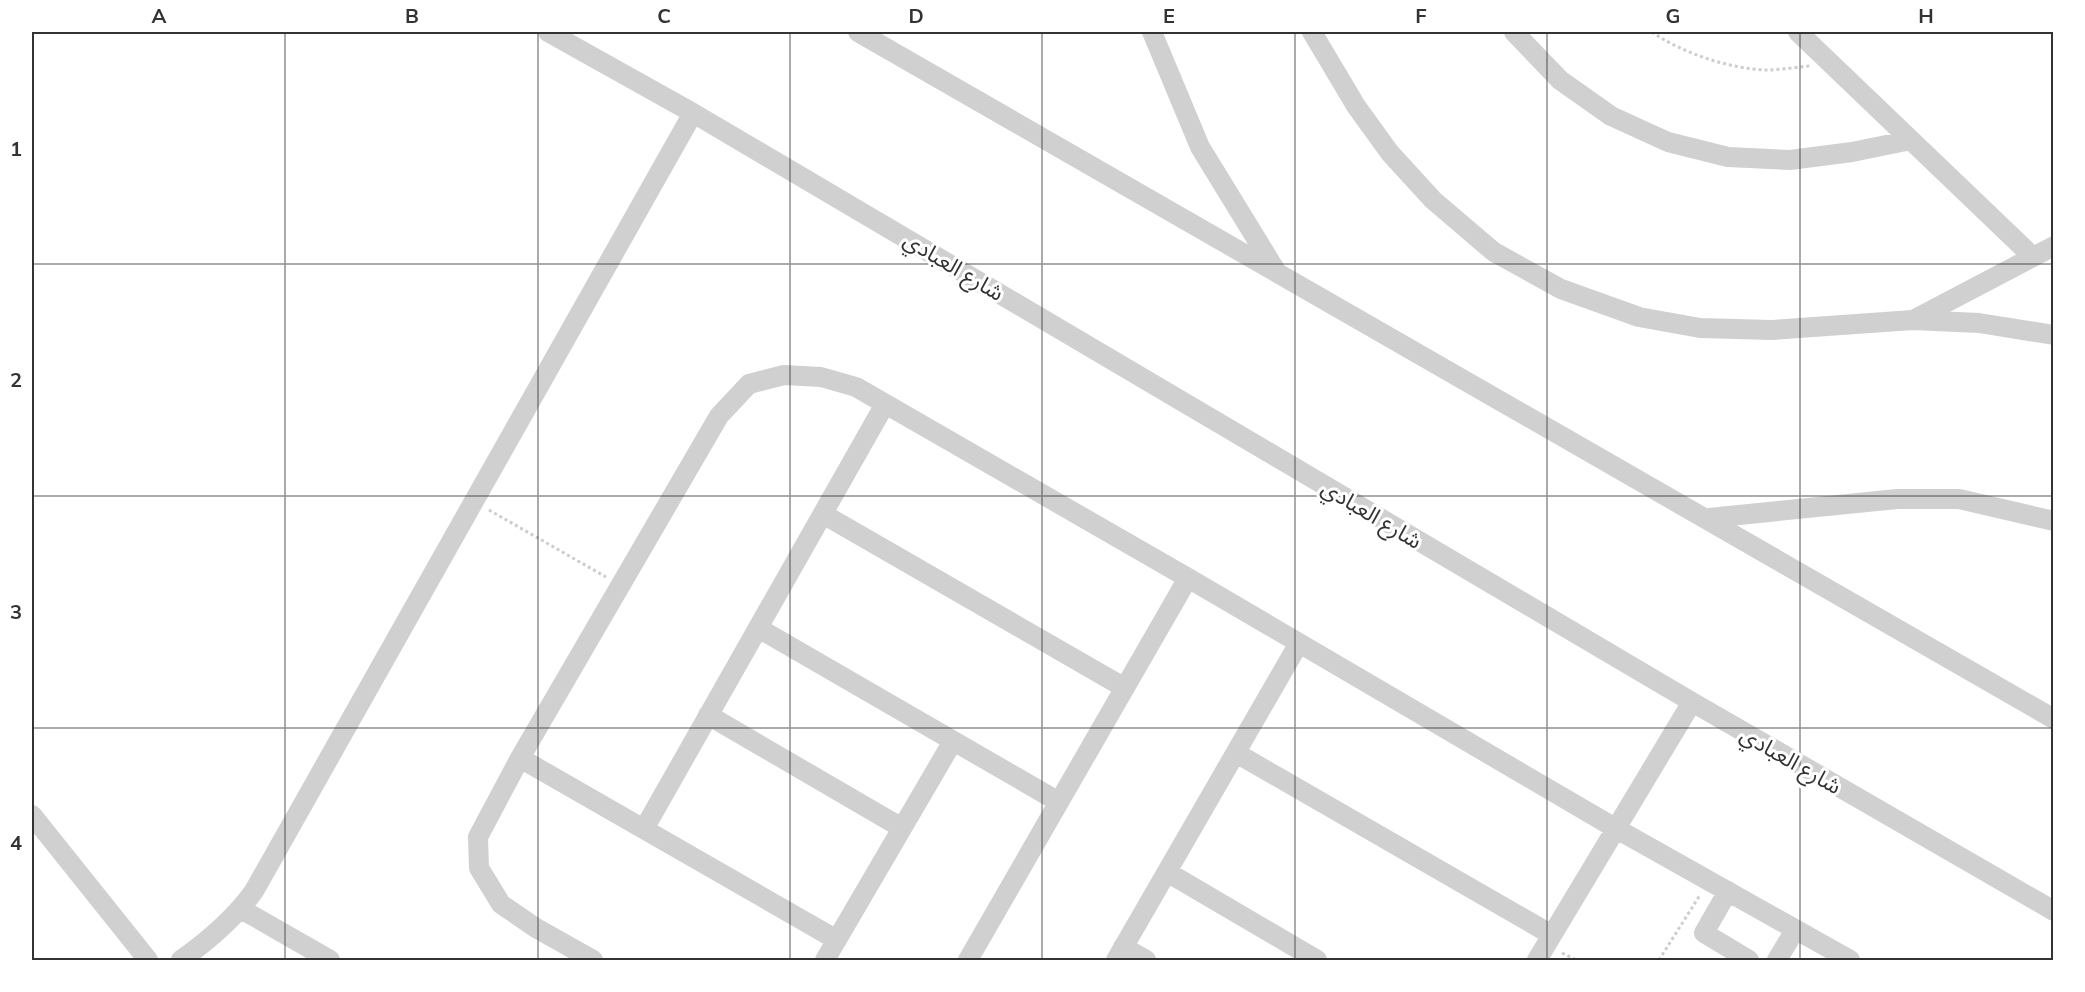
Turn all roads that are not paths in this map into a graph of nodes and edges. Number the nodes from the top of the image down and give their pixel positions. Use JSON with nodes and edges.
{"nodes":[{"id":1,"x":548,"y":32,"type":"edge"},
{"id":2,"x":858,"y":32,"type":"edge"},
{"id":3,"x":1152,"y":32,"type":"edge"},
{"id":4,"x":1312,"y":32,"type":"edge"},
{"id":5,"x":1514,"y":32,"type":"edge"},
{"id":6,"x":1798,"y":32,"type":"edge"},
{"id":7,"x":693,"y":113,"type":"junction"},
{"id":8,"x":1911,"y":140,"type":"junction"},
{"id":9,"x":2054,"y":246,"type":"edge"},
{"id":10,"x":2033,"y":257,"type":"junction"},
{"id":11,"x":1278,"y":274,"type":"junction"},
{"id":12,"x":1913,"y":320,"type":"junction"},
{"id":13,"x":2054,"y":335,"type":"edge"},
{"id":14,"x":885,"y":404,"type":"junction"},
{"id":15,"x":823,"y":514,"type":"junction"},
{"id":16,"x":1709,"y":518,"type":"junction"},
{"id":17,"x":2054,"y":521,"type":"edge"},
{"id":18,"x":1188,"y":578,"type":"junction"},
{"id":19,"x":758,"y":628,"type":"junction"},
{"id":20,"x":1299,"y":643,"type":"junction"},
{"id":21,"x":1125,"y":688,"type":"junction"},
{"id":22,"x":1692,"y":702,"type":"junction"},
{"id":23,"x":708,"y":715,"type":"junction"},
{"id":24,"x":2054,"y":719,"type":"edge"},
{"id":25,"x":953,"y":741,"type":"junction"},
{"id":26,"x":1236,"y":753,"type":"junction"},
{"id":27,"x":520,"y":758,"type":"junction"},
{"id":28,"x":1059,"y":802,"type":"junction"},
{"id":29,"x":32,"y":815,"type":"edge"},
{"id":30,"x":902,"y":828,"type":"junction"},
{"id":31,"x":1615,"y":828,"type":"junction"},
{"id":32,"x":644,"y":829,"type":"junction"},
{"id":33,"x":1167,"y":872,"type":"junction"},
{"id":34,"x":1728,"y":891,"type":"junction"},
{"id":35,"x":241,"y":909,"type":"junction"},
{"id":36,"x":2054,"y":911,"type":"edge"},
{"id":37,"x":1795,"y":930,"type":"junction"},
{"id":38,"x":1552,"y":935,"type":"junction"},
{"id":39,"x":837,"y":940,"type":"junction"},
{"id":40,"x":1119,"y":954,"type":"edge"},
{"id":41,"x":148,"y":960,"type":"edge"},
{"id":42,"x":181,"y":960,"type":"edge"},
{"id":43,"x":330,"y":960,"type":"edge"},
{"id":44,"x":593,"y":960,"type":"edge"},
{"id":45,"x":825,"y":960,"type":"edge"},
{"id":46,"x":968,"y":960,"type":"edge"},
{"id":47,"x":1146,"y":960,"type":"edge"},
{"id":48,"x":1317,"y":960,"type":"edge"},
{"id":49,"x":1537,"y":960,"type":"edge"},
{"id":50,"x":1749,"y":960,"type":"edge"},
{"id":51,"x":1777,"y":960,"type":"edge"},
{"id":52,"x":1850,"y":960,"type":"edge"}],
"edges":[{"from":1,"to":7,"type":"street","name":"شارع العبادي"},
{"from":2,"to":11,"type":"street"},
{"from":3,"to":11,"type":"street"},
{"from":4,"to":12,"type":"street"},
{"from":5,"to":8,"type":"street"},
{"from":6,"to":8,"type":"street"},
{"from":7,"to":22,"type":"street","name":"شارع العبادي"},
{"from":7,"to":35,"type":"street"},
{"from":8,"to":10,"type":"street"},
{"from":9,"to":10,"type":"street"},
{"from":10,"to":12,"type":"street"},
{"from":11,"to":16,"type":"street"},
{"from":12,"to":13,"type":"street"},
{"from":14,"to":15,"type":"street"},
{"from":14,"to":18,"type":"street"},
{"from":14,"to":27,"type":"street"},
{"from":15,"to":19,"type":"street"},
{"from":15,"to":21,"type":"street"},
{"from":16,"to":17,"type":"street"},
{"from":16,"to":24,"type":"street"},
{"from":18,"to":20,"type":"street"},
{"from":18,"to":21,"type":"street"},
{"from":19,"to":23,"type":"street"},
{"from":19,"to":25,"type":"street"},
{"from":20,"to":26,"type":"street"},
{"from":20,"to":31,"type":"street"},
{"from":21,"to":28,"type":"street"},
{"from":22,"to":31,"type":"street"},
{"from":22,"to":36,"type":"street","name":"شارع العبادي"},
{"from":23,"to":30,"type":"street"},
{"from":23,"to":32,"type":"street"},
{"from":25,"to":28,"type":"street"},
{"from":25,"to":30,"type":"street"},
{"from":26,"to":33,"type":"street"},
{"from":26,"to":38,"type":"street"},
{"from":27,"to":32,"type":"street"},
{"from":27,"to":44,"type":"street"},
{"from":28,"to":46,"type":"street"},
{"from":29,"to":41,"type":"street"},
{"from":30,"to":39,"type":"street"},
{"from":31,"to":34,"type":"street"},
{"from":31,"to":38,"type":"street"},
{"from":32,"to":39,"type":"street"},
{"from":33,"to":40,"type":"street"},
{"from":33,"to":48,"type":"street"},
{"from":34,"to":37,"type":"street"},
{"from":34,"to":50,"type":"street"},
{"from":35,"to":42,"type":"street"},
{"from":35,"to":43,"type":"street"},
{"from":37,"to":51,"type":"street"},
{"from":37,"to":52,"type":"street"},
{"from":38,"to":49,"type":"street"},
{"from":39,"to":45,"type":"street"},
{"from":40,"to":47,"type":"street"}]}
